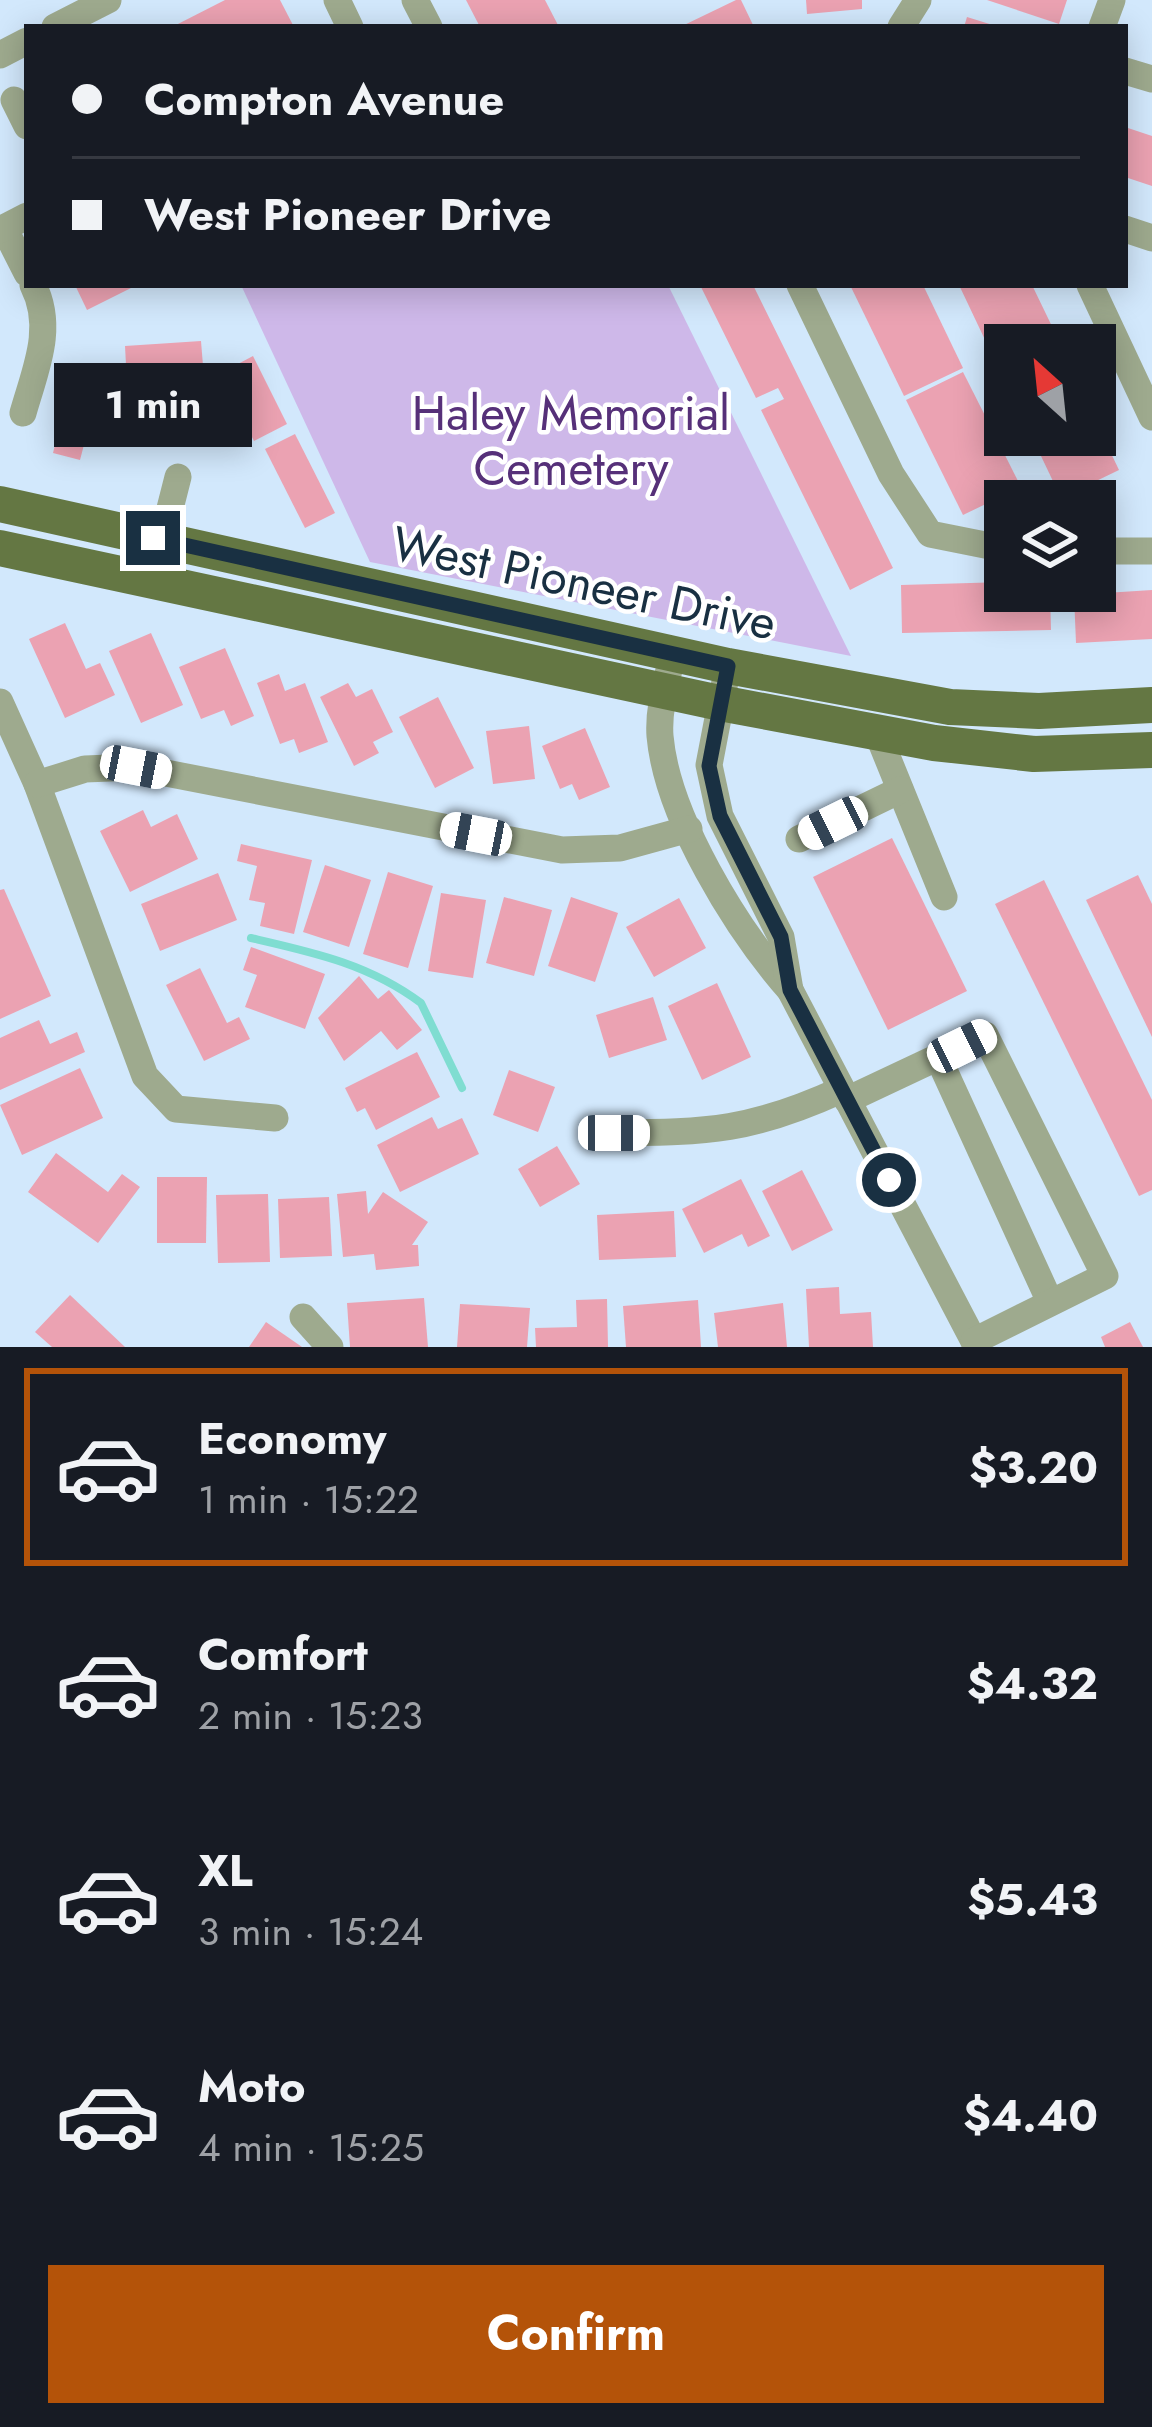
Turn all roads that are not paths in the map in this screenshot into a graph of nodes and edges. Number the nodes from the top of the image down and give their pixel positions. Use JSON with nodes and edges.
{"nodes":[{"id":1,"x":108,"y":0,"type":"edge"},
{"id":2,"x":61,"y":24,"type":"edge"},
{"id":3,"x":14,"y":100,"type":"dead end"},
{"id":4,"x":24,"y":120,"type":"edge"},
{"id":5,"x":10,"y":224,"type":"edge"},
{"id":6,"x":24,"y":264,"type":"edge"},
{"id":7,"x":35,"y":288,"type":"edge"},
{"id":8,"x":801,"y":288,"type":"edge"},
{"id":9,"x":1091,"y":288,"type":"edge"},
{"id":10,"x":22,"y":413,"type":"dead end"},
{"id":11,"x":1152,"y":417,"type":"edge"},
{"id":12,"x":178,"y":477,"type":"dead end"},
{"id":13,"x":0,"y":506,"type":"edge"},
{"id":14,"x":163,"y":540,"type":"junction"},
{"id":15,"x":984,"y":545,"type":"edge"},
{"id":16,"x":0,"y":548,"type":"edge"},
{"id":17,"x":1116,"y":551,"type":"edge"},
{"id":18,"x":1152,"y":551,"type":"edge"},
{"id":19,"x":673,"y":653,"type":"junction"},
{"id":20,"x":728,"y":666,"type":"junction"},
{"id":21,"x":664,"y":691,"type":"junction"},
{"id":22,"x":0,"y":702,"type":"edge"},
{"id":23,"x":720,"y":703,"type":"junction"},
{"id":24,"x":1152,"y":705,"type":"edge"},
{"id":25,"x":877,"y":732,"type":"junction"},
{"id":26,"x":1151,"y":754,"type":"edge"},
{"id":27,"x":37,"y":784,"type":"junction"},
{"id":28,"x":900,"y":790,"type":"junction"},
{"id":29,"x":689,"y":829,"type":"junction"},
{"id":30,"x":799,"y":839,"type":"dead end"},
{"id":31,"x":944,"y":897,"type":"dead end"},
{"id":32,"x":790,"y":990,"type":"junction"},
{"id":33,"x":938,"y":1057,"type":"junction"},
{"id":34,"x":844,"y":1095,"type":"junction"},
{"id":35,"x":275,"y":1118,"type":"dead end"},
{"id":36,"x":614,"y":1133,"type":"dead end"},
{"id":37,"x":1050,"y":1302,"type":"junction"},
{"id":38,"x":303,"y":1317,"type":"dead end"},
{"id":39,"x":975,"y":1344,"type":"edge"},
{"id":40,"x":330,"y":1347,"type":"edge"}],
"edges":[{"from":1,"to":2,"type":"street"},
{"from":3,"to":4,"type":"street"},
{"from":5,"to":6,"type":"street"},
{"from":7,"to":10,"type":"street"},
{"from":8,"to":15,"type":"street"},
{"from":9,"to":11,"type":"street"},
{"from":12,"to":14,"type":"street"},
{"from":13,"to":14,"type":"main road","name":"West Pioneer Drive"},
{"from":14,"to":19,"type":"main road","name":"West Pioneer Drive"},
{"from":16,"to":21,"type":"main road","name":"West Pioneer Drive"},
{"from":17,"to":18,"type":"street"},
{"from":19,"to":20,"type":"main road","name":"West Pioneer Drive"},
{"from":19,"to":21,"type":"street"},
{"from":20,"to":23,"type":"street"},
{"from":20,"to":24,"type":"main road","name":"West Pioneer Drive"},
{"from":21,"to":23,"type":"main road","name":"West Pioneer Drive"},
{"from":21,"to":29,"type":"street"},
{"from":22,"to":27,"type":"street"},
{"from":23,"to":25,"type":"main road","name":"West Pioneer Drive"},
{"from":23,"to":32,"type":"street"},
{"from":25,"to":26,"type":"main road","name":"West Pioneer Drive"},
{"from":25,"to":28,"type":"street"},
{"from":27,"to":29,"type":"street"},
{"from":27,"to":35,"type":"street"},
{"from":28,"to":30,"type":"street"},
{"from":28,"to":31,"type":"street"},
{"from":29,"to":32,"type":"street"},
{"from":32,"to":34,"type":"street"},
{"from":33,"to":34,"type":"street"},
{"from":33,"to":37,"type":"street"},
{"from":33,"to":37,"type":"street"},
{"from":34,"to":36,"type":"street"},
{"from":34,"to":39,"type":"street"},
{"from":37,"to":39,"type":"street"},
{"from":38,"to":40,"type":"street"}]}
